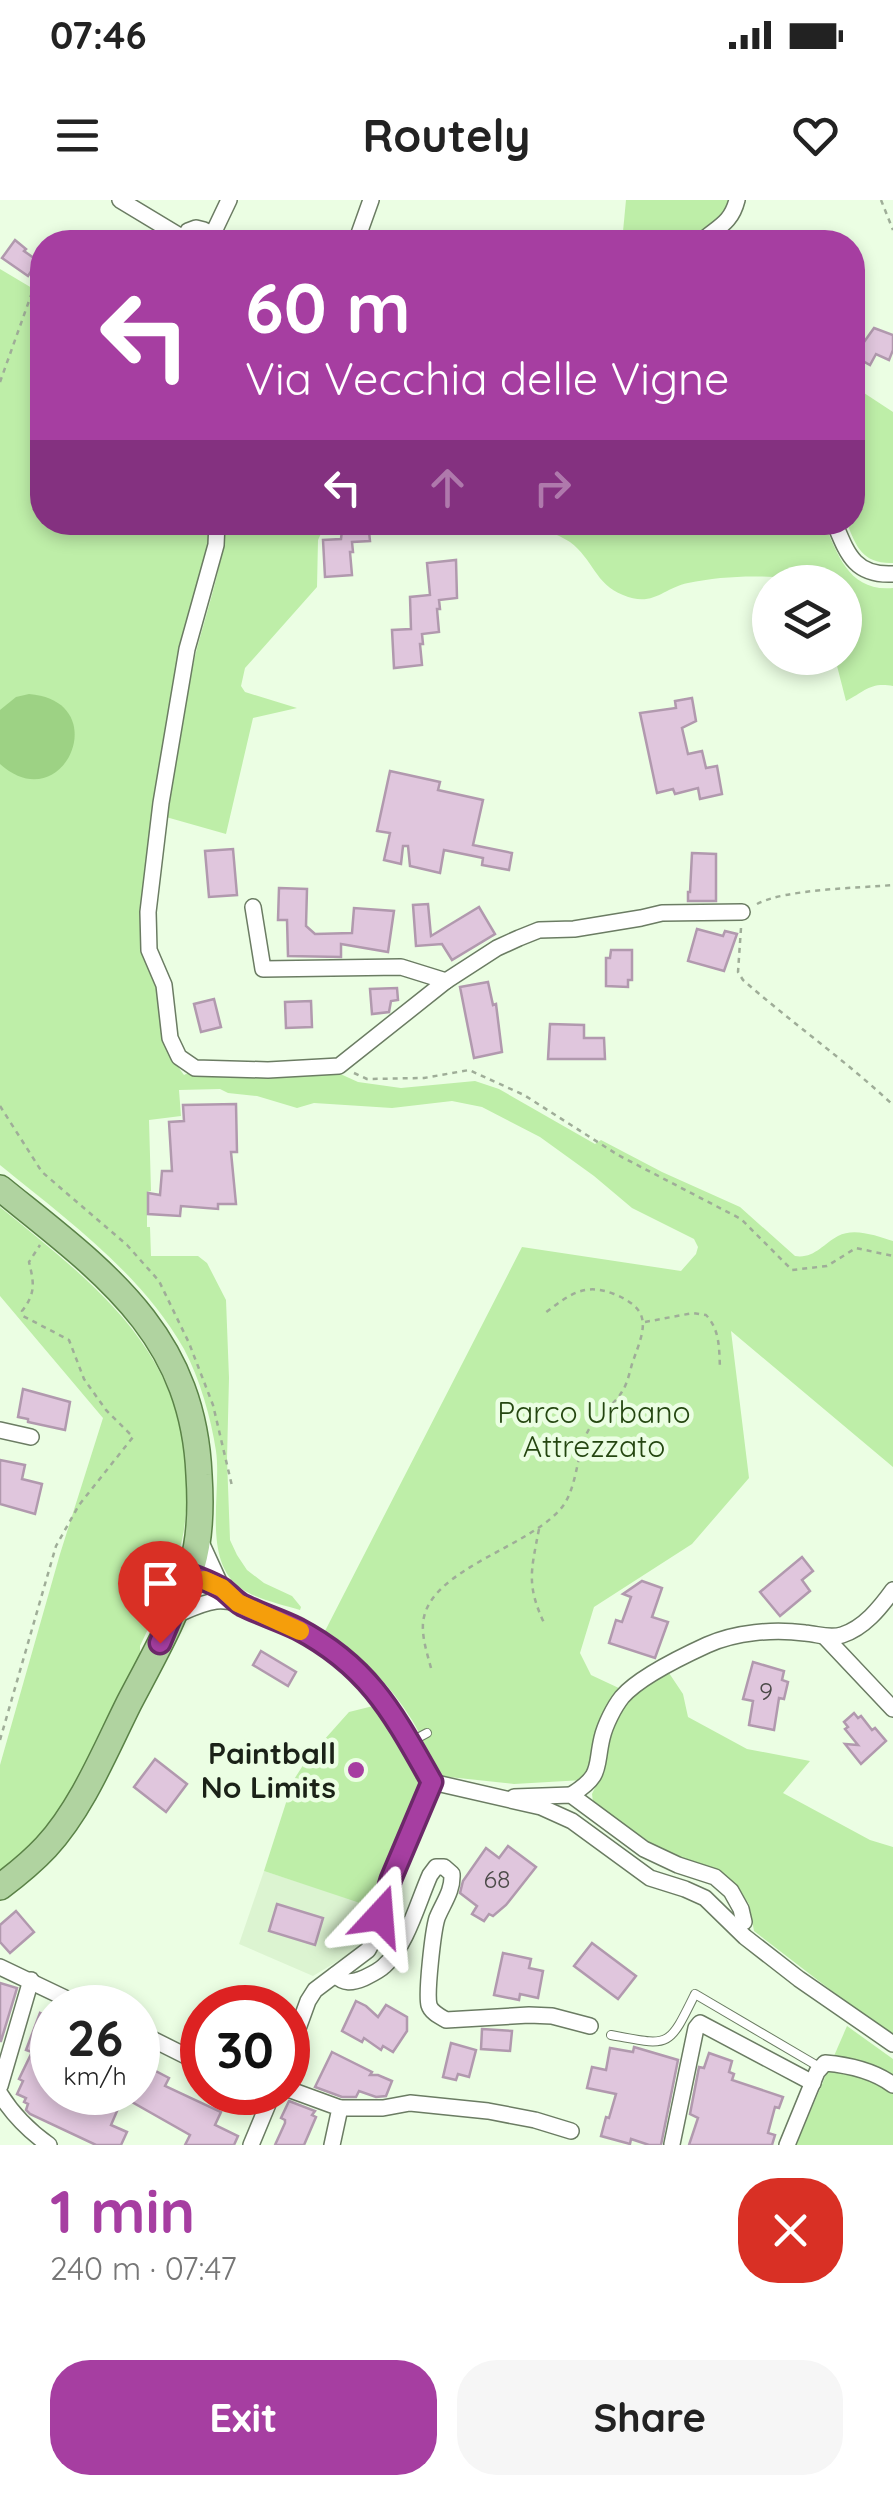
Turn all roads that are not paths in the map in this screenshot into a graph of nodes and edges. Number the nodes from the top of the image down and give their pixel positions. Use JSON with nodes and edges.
{"nodes":[{"id":1,"x":120,"y":200,"type":"edge"},
{"id":2,"x":230,"y":200,"type":"edge"},
{"id":3,"x":371,"y":200,"type":"edge"},
{"id":4,"x":737,"y":200,"type":"edge"},
{"id":5,"x":168,"y":230,"type":"edge"},
{"id":6,"x":214,"y":230,"type":"edge"},
{"id":7,"x":360,"y":230,"type":"edge"},
{"id":8,"x":718,"y":230,"type":"edge"},
{"id":9,"x":217,"y":535,"type":"edge"},
{"id":10,"x":840,"y":535,"type":"edge"},
{"id":11,"x":893,"y":574,"type":"edge"},
{"id":12,"x":253,"y":907,"type":"dead end"},
{"id":13,"x":742,"y":912,"type":"road end"},
{"id":14,"x":446,"y":981,"type":"junction"},
{"id":15,"x":0,"y":1188,"type":"edge"},
{"id":16,"x":0,"y":1430,"type":"edge"},
{"id":17,"x":31,"y":1437,"type":"dead end"},
{"id":18,"x":198,"y":1536,"type":"junction"},
{"id":19,"x":187,"y":1581,"type":"junction"},
{"id":20,"x":893,"y":1590,"type":"edge"},
{"id":21,"x":220,"y":1594,"type":"junction"},
{"id":22,"x":172,"y":1617,"type":"junction"},
{"id":23,"x":825,"y":1637,"type":"junction"},
{"id":24,"x":893,"y":1708,"type":"edge"},
{"id":25,"x":427,"y":1733,"type":"dead end"},
{"id":26,"x":410,"y":1742,"type":"junction"},
{"id":27,"x":432,"y":1782,"type":"junction"},
{"id":28,"x":572,"y":1795,"type":"junction"},
{"id":29,"x":500,"y":1798,"type":"junction"},
{"id":30,"x":7,"y":1882,"type":"edge"},
{"id":31,"x":744,"y":1922,"type":"dead end"},
{"id":32,"x":0,"y":1967,"type":"edge"},
{"id":33,"x":335,"y":1975,"type":"junction"},
{"id":34,"x":31,"y":1980,"type":"junction"},
{"id":35,"x":41,"y":1985,"type":"edge"},
{"id":36,"x":310,"y":1998,"type":"edge"},
{"id":37,"x":590,"y":2026,"type":"dead end"},
{"id":38,"x":611,"y":2034,"type":"dead end"},
{"id":39,"x":893,"y":2044,"type":"edge"},
{"id":40,"x":821,"y":2068,"type":"junction"},
{"id":41,"x":813,"y":2083,"type":"junction"},
{"id":42,"x":893,"y":2084,"type":"edge"},
{"id":43,"x":0,"y":2086,"type":"edge"},
{"id":44,"x":0,"y":2094,"type":"edge"},
{"id":45,"x":310,"y":2097,"type":"edge"},
{"id":46,"x":340,"y":2108,"type":"junction"},
{"id":47,"x":261,"y":2115,"type":"edge"},
{"id":48,"x":571,"y":2131,"type":"dead end"},
{"id":49,"x":672,"y":2144,"type":"edge"},
{"id":50,"x":49,"y":2145,"type":"edge"},
{"id":51,"x":251,"y":2145,"type":"edge"},
{"id":52,"x":332,"y":2145,"type":"edge"},
{"id":53,"x":787,"y":2145,"type":"edge"}],
"edges":[{"from":1,"to":5,"type":"street"},
{"from":2,"to":6,"type":"street"},
{"from":3,"to":7,"type":"street"},
{"from":4,"to":8,"type":"street"},
{"from":9,"to":14,"type":"street"},
{"from":10,"to":11,"type":"street"},
{"from":12,"to":14,"type":"street"},
{"from":13,"to":14,"type":"street"},
{"from":15,"to":18,"type":"main road"},
{"from":16,"to":17,"type":"street"},
{"from":18,"to":19,"type":"main road"},
{"from":18,"to":21,"type":"street"},
{"from":19,"to":21,"type":"street"},
{"from":19,"to":22,"type":"main road"},
{"from":20,"to":23,"type":"street"},
{"from":21,"to":22,"type":"street"},
{"from":21,"to":26,"type":"street"},
{"from":22,"to":30,"type":"main road"},
{"from":23,"to":24,"type":"street"},
{"from":23,"to":28,"type":"street"},
{"from":25,"to":26,"type":"lane"},
{"from":26,"to":27,"type":"street"},
{"from":27,"to":29,"type":"street"},
{"from":27,"to":33,"type":"street"},
{"from":28,"to":29,"type":"street"},
{"from":28,"to":31,"type":"street"},
{"from":29,"to":39,"type":"street"},
{"from":32,"to":34,"type":"street"},
{"from":33,"to":36,"type":"street"},
{"from":33,"to":37,"type":"street"},
{"from":34,"to":35,"type":"street"},
{"from":34,"to":43,"type":"street"},
{"from":38,"to":40,"type":"lane"},
{"from":40,"to":41,"type":"street"},
{"from":40,"to":42,"type":"street"},
{"from":41,"to":49,"type":"street"},
{"from":41,"to":53,"type":"street"},
{"from":44,"to":50,"type":"street"},
{"from":45,"to":46,"type":"street"},
{"from":46,"to":48,"type":"street"},
{"from":46,"to":52,"type":"street"},
{"from":47,"to":51,"type":"street"}]}
